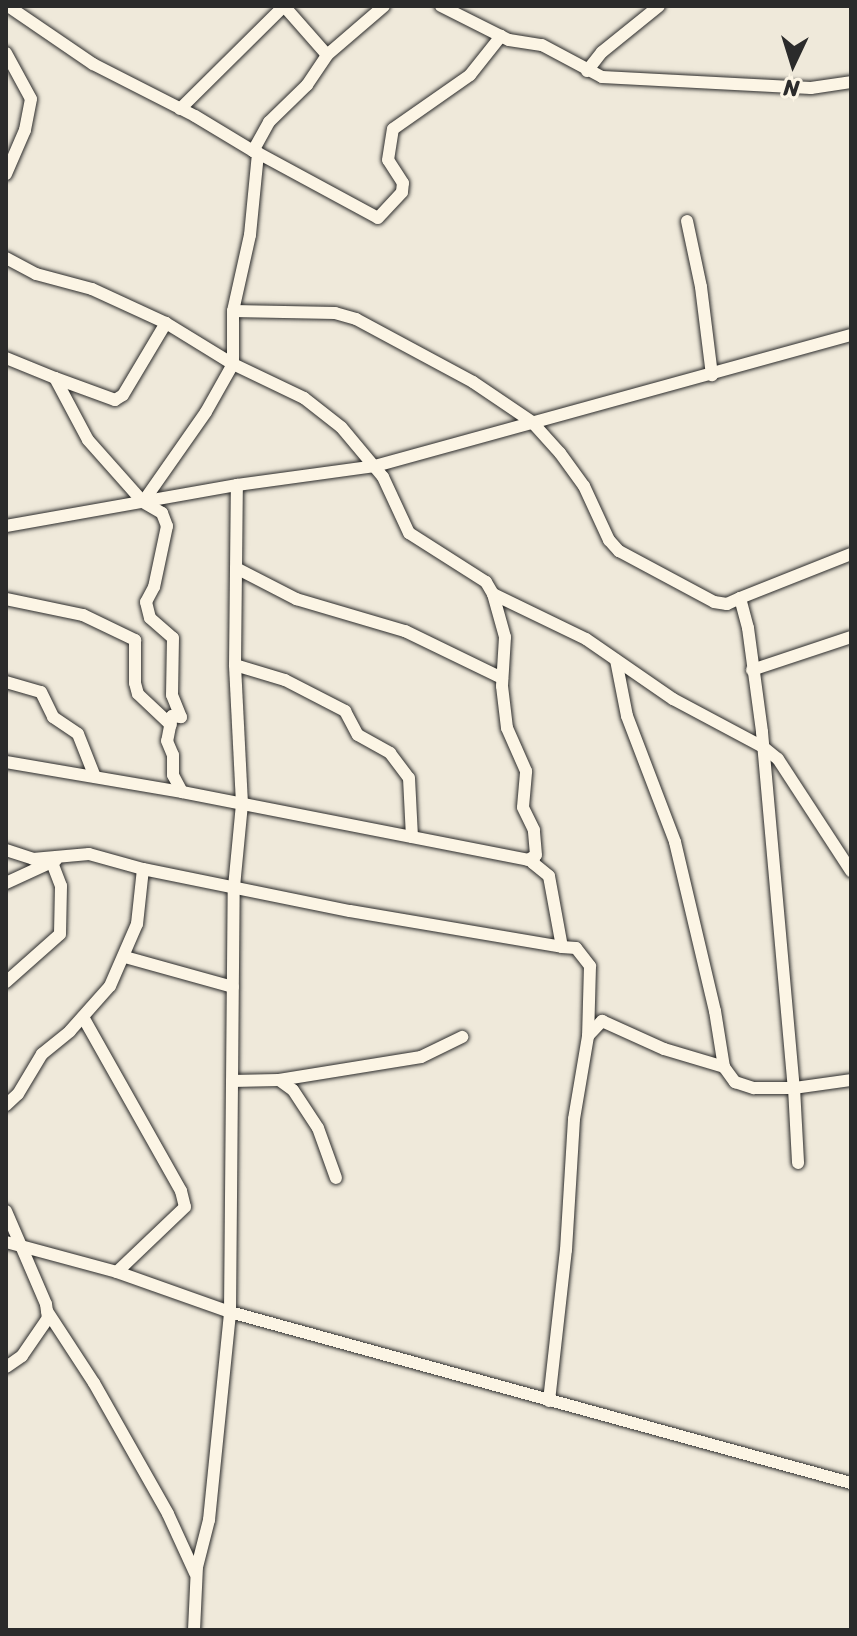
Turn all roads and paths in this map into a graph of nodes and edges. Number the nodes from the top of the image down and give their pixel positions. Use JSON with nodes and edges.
{"nodes":[{"id":1,"x":8,"y":6,"type":"edge"},
{"id":2,"x":384,"y":6,"type":"edge"},
{"id":3,"x":441,"y":6,"type":"edge"},
{"id":4,"x":659,"y":6,"type":"edge"},
{"id":5,"x":501,"y":36,"type":"junction"},
{"id":6,"x":6,"y":53,"type":"edge"},
{"id":7,"x":327,"y":55,"type":"junction"},
{"id":8,"x":587,"y":71,"type":"junction"},
{"id":9,"x":851,"y":82,"type":"edge"},
{"id":10,"x":180,"y":109,"type":"junction"},
{"id":11,"x":255,"y":152,"type":"junction"},
{"id":12,"x":7,"y":170,"type":"edge"},
{"id":13,"x":687,"y":221,"type":"dead end"},
{"id":14,"x":6,"y":258,"type":"edge"},
{"id":15,"x":233,"y":311,"type":"junction"},
{"id":16,"x":166,"y":323,"type":"junction"},
{"id":17,"x":851,"y":335,"type":"edge"},
{"id":18,"x":6,"y":358,"type":"edge"},
{"id":19,"x":233,"y":364,"type":"junction"},
{"id":20,"x":712,"y":375,"type":"junction"},
{"id":21,"x":55,"y":378,"type":"junction"},
{"id":22,"x":532,"y":422,"type":"junction"},
{"id":23,"x":375,"y":466,"type":"junction"},
{"id":24,"x":237,"y":485,"type":"junction"},
{"id":25,"x":143,"y":502,"type":"junction"},
{"id":26,"x":6,"y":526,"type":"edge"},
{"id":27,"x":851,"y":554,"type":"edge"},
{"id":28,"x":236,"y":568,"type":"junction"},
{"id":29,"x":493,"y":594,"type":"junction"},
{"id":30,"x":740,"y":598,"type":"junction"},
{"id":31,"x":6,"y":599,"type":"edge"},
{"id":32,"x":851,"y":637,"type":"edge"},
{"id":33,"x":616,"y":660,"type":"junction"},
{"id":34,"x":235,"y":665,"type":"junction"},
{"id":35,"x":752,"y":670,"type":"junction"},
{"id":36,"x":502,"y":678,"type":"junction"},
{"id":37,"x":6,"y":682,"type":"edge"},
{"id":38,"x":171,"y":725,"type":"junction"},
{"id":39,"x":763,"y":747,"type":"junction"},
{"id":40,"x":6,"y":762,"type":"edge"},
{"id":41,"x":95,"y":777,"type":"junction"},
{"id":42,"x":182,"y":792,"type":"junction"},
{"id":43,"x":242,"y":804,"type":"junction"},
{"id":44,"x":412,"y":837,"type":"junction"},
{"id":45,"x":6,"y":850,"type":"edge"},
{"id":46,"x":66,"y":855,"type":"junction"},
{"id":47,"x":534,"y":859,"type":"junction"},
{"id":48,"x":52,"y":862,"type":"junction"},
{"id":49,"x":143,"y":869,"type":"junction"},
{"id":50,"x":851,"y":871,"type":"edge"},
{"id":51,"x":6,"y":883,"type":"edge"},
{"id":52,"x":234,"y":887,"type":"junction"},
{"id":53,"x":562,"y":947,"type":"junction"},
{"id":54,"x":125,"y":957,"type":"junction"},
{"id":55,"x":6,"y":982,"type":"edge"},
{"id":56,"x":233,"y":987,"type":"junction"},
{"id":57,"x":83,"y":1017,"type":"junction"},
{"id":58,"x":588,"y":1036,"type":"junction"},
{"id":59,"x":462,"y":1037,"type":"dead end"},
{"id":60,"x":724,"y":1067,"type":"junction"},
{"id":61,"x":279,"y":1080,"type":"junction"},
{"id":62,"x":851,"y":1080,"type":"edge"},
{"id":63,"x":232,"y":1081,"type":"junction"},
{"id":64,"x":794,"y":1088,"type":"junction"},
{"id":65,"x":6,"y":1105,"type":"edge"},
{"id":66,"x":798,"y":1163,"type":"dead end"},
{"id":67,"x":336,"y":1178,"type":"dead end"},
{"id":68,"x":6,"y":1211,"type":"edge"},
{"id":69,"x":6,"y":1242,"type":"edge"},
{"id":70,"x":22,"y":1247,"type":"junction"},
{"id":71,"x":117,"y":1272,"type":"junction"},
{"id":72,"x":47,"y":1311,"type":"junction"},
{"id":73,"x":230,"y":1312,"type":"junction"},
{"id":74,"x":6,"y":1367,"type":"edge"},
{"id":75,"x":549,"y":1401,"type":"junction"},
{"id":76,"x":851,"y":1483,"type":"edge"},
{"id":77,"x":196,"y":1576,"type":"junction"},
{"id":78,"x":194,"y":1630,"type":"edge"}],
"edges":[{"from":1,"to":10,"type":"street"},
{"from":2,"to":7,"type":"street"},
{"from":3,"to":5,"type":"street"},
{"from":4,"to":8,"type":"street"},
{"from":5,"to":8,"type":"street"},
{"from":5,"to":11,"type":"street"},
{"from":6,"to":12,"type":"street"},
{"from":7,"to":10,"type":"street"},
{"from":7,"to":11,"type":"street"},
{"from":8,"to":9,"type":"street"},
{"from":10,"to":11,"type":"street"},
{"from":11,"to":15,"type":"street"},
{"from":13,"to":20,"type":"street"},
{"from":14,"to":16,"type":"street"},
{"from":15,"to":19,"type":"street"},
{"from":15,"to":22,"type":"street"},
{"from":16,"to":19,"type":"street"},
{"from":16,"to":21,"type":"street"},
{"from":17,"to":20,"type":"street"},
{"from":18,"to":21,"type":"street"},
{"from":19,"to":23,"type":"street"},
{"from":19,"to":25,"type":"street"},
{"from":20,"to":22,"type":"street"},
{"from":21,"to":25,"type":"street"},
{"from":22,"to":23,"type":"street"},
{"from":22,"to":30,"type":"street"},
{"from":23,"to":24,"type":"street"},
{"from":23,"to":29,"type":"street"},
{"from":24,"to":25,"type":"street"},
{"from":24,"to":28,"type":"street"},
{"from":25,"to":26,"type":"street"},
{"from":25,"to":38,"type":"street"},
{"from":27,"to":30,"type":"street"},
{"from":28,"to":34,"type":"street"},
{"from":28,"to":36,"type":"street"},
{"from":29,"to":33,"type":"street"},
{"from":29,"to":36,"type":"street"},
{"from":30,"to":35,"type":"street"},
{"from":31,"to":38,"type":"street"},
{"from":32,"to":35,"type":"street"},
{"from":33,"to":39,"type":"street"},
{"from":33,"to":60,"type":"street"},
{"from":34,"to":43,"type":"street"},
{"from":34,"to":44,"type":"street"},
{"from":35,"to":39,"type":"street"},
{"from":36,"to":47,"type":"street"},
{"from":37,"to":41,"type":"street"},
{"from":38,"to":42,"type":"street"},
{"from":39,"to":50,"type":"street"},
{"from":39,"to":64,"type":"street"},
{"from":40,"to":41,"type":"street"},
{"from":41,"to":42,"type":"street"},
{"from":42,"to":43,"type":"street"},
{"from":43,"to":44,"type":"street"},
{"from":43,"to":52,"type":"street"},
{"from":44,"to":47,"type":"street"},
{"from":45,"to":46,"type":"street"},
{"from":46,"to":48,"type":"street"},
{"from":46,"to":49,"type":"street"},
{"from":47,"to":53,"type":"street"},
{"from":48,"to":51,"type":"street"},
{"from":48,"to":55,"type":"street"},
{"from":49,"to":52,"type":"street"},
{"from":49,"to":54,"type":"street"},
{"from":52,"to":53,"type":"street"},
{"from":52,"to":56,"type":"street"},
{"from":53,"to":58,"type":"street"},
{"from":54,"to":56,"type":"street"},
{"from":54,"to":57,"type":"street"},
{"from":56,"to":63,"type":"street"},
{"from":57,"to":65,"type":"street"},
{"from":57,"to":71,"type":"street"},
{"from":58,"to":60,"type":"street"},
{"from":58,"to":75,"type":"street"},
{"from":59,"to":61,"type":"street"},
{"from":60,"to":64,"type":"street"},
{"from":61,"to":63,"type":"street"},
{"from":61,"to":67,"type":"street"},
{"from":62,"to":64,"type":"street"},
{"from":63,"to":73,"type":"street"},
{"from":64,"to":66,"type":"street"},
{"from":68,"to":70,"type":"street"},
{"from":69,"to":70,"type":"street"},
{"from":70,"to":71,"type":"street"},
{"from":70,"to":72,"type":"street"},
{"from":71,"to":73,"type":"street"},
{"from":72,"to":74,"type":"street"},
{"from":72,"to":77,"type":"street"},
{"from":73,"to":75,"type":"street"},
{"from":73,"to":77,"type":"street"},
{"from":75,"to":76,"type":"street"},
{"from":77,"to":78,"type":"street"}]}
